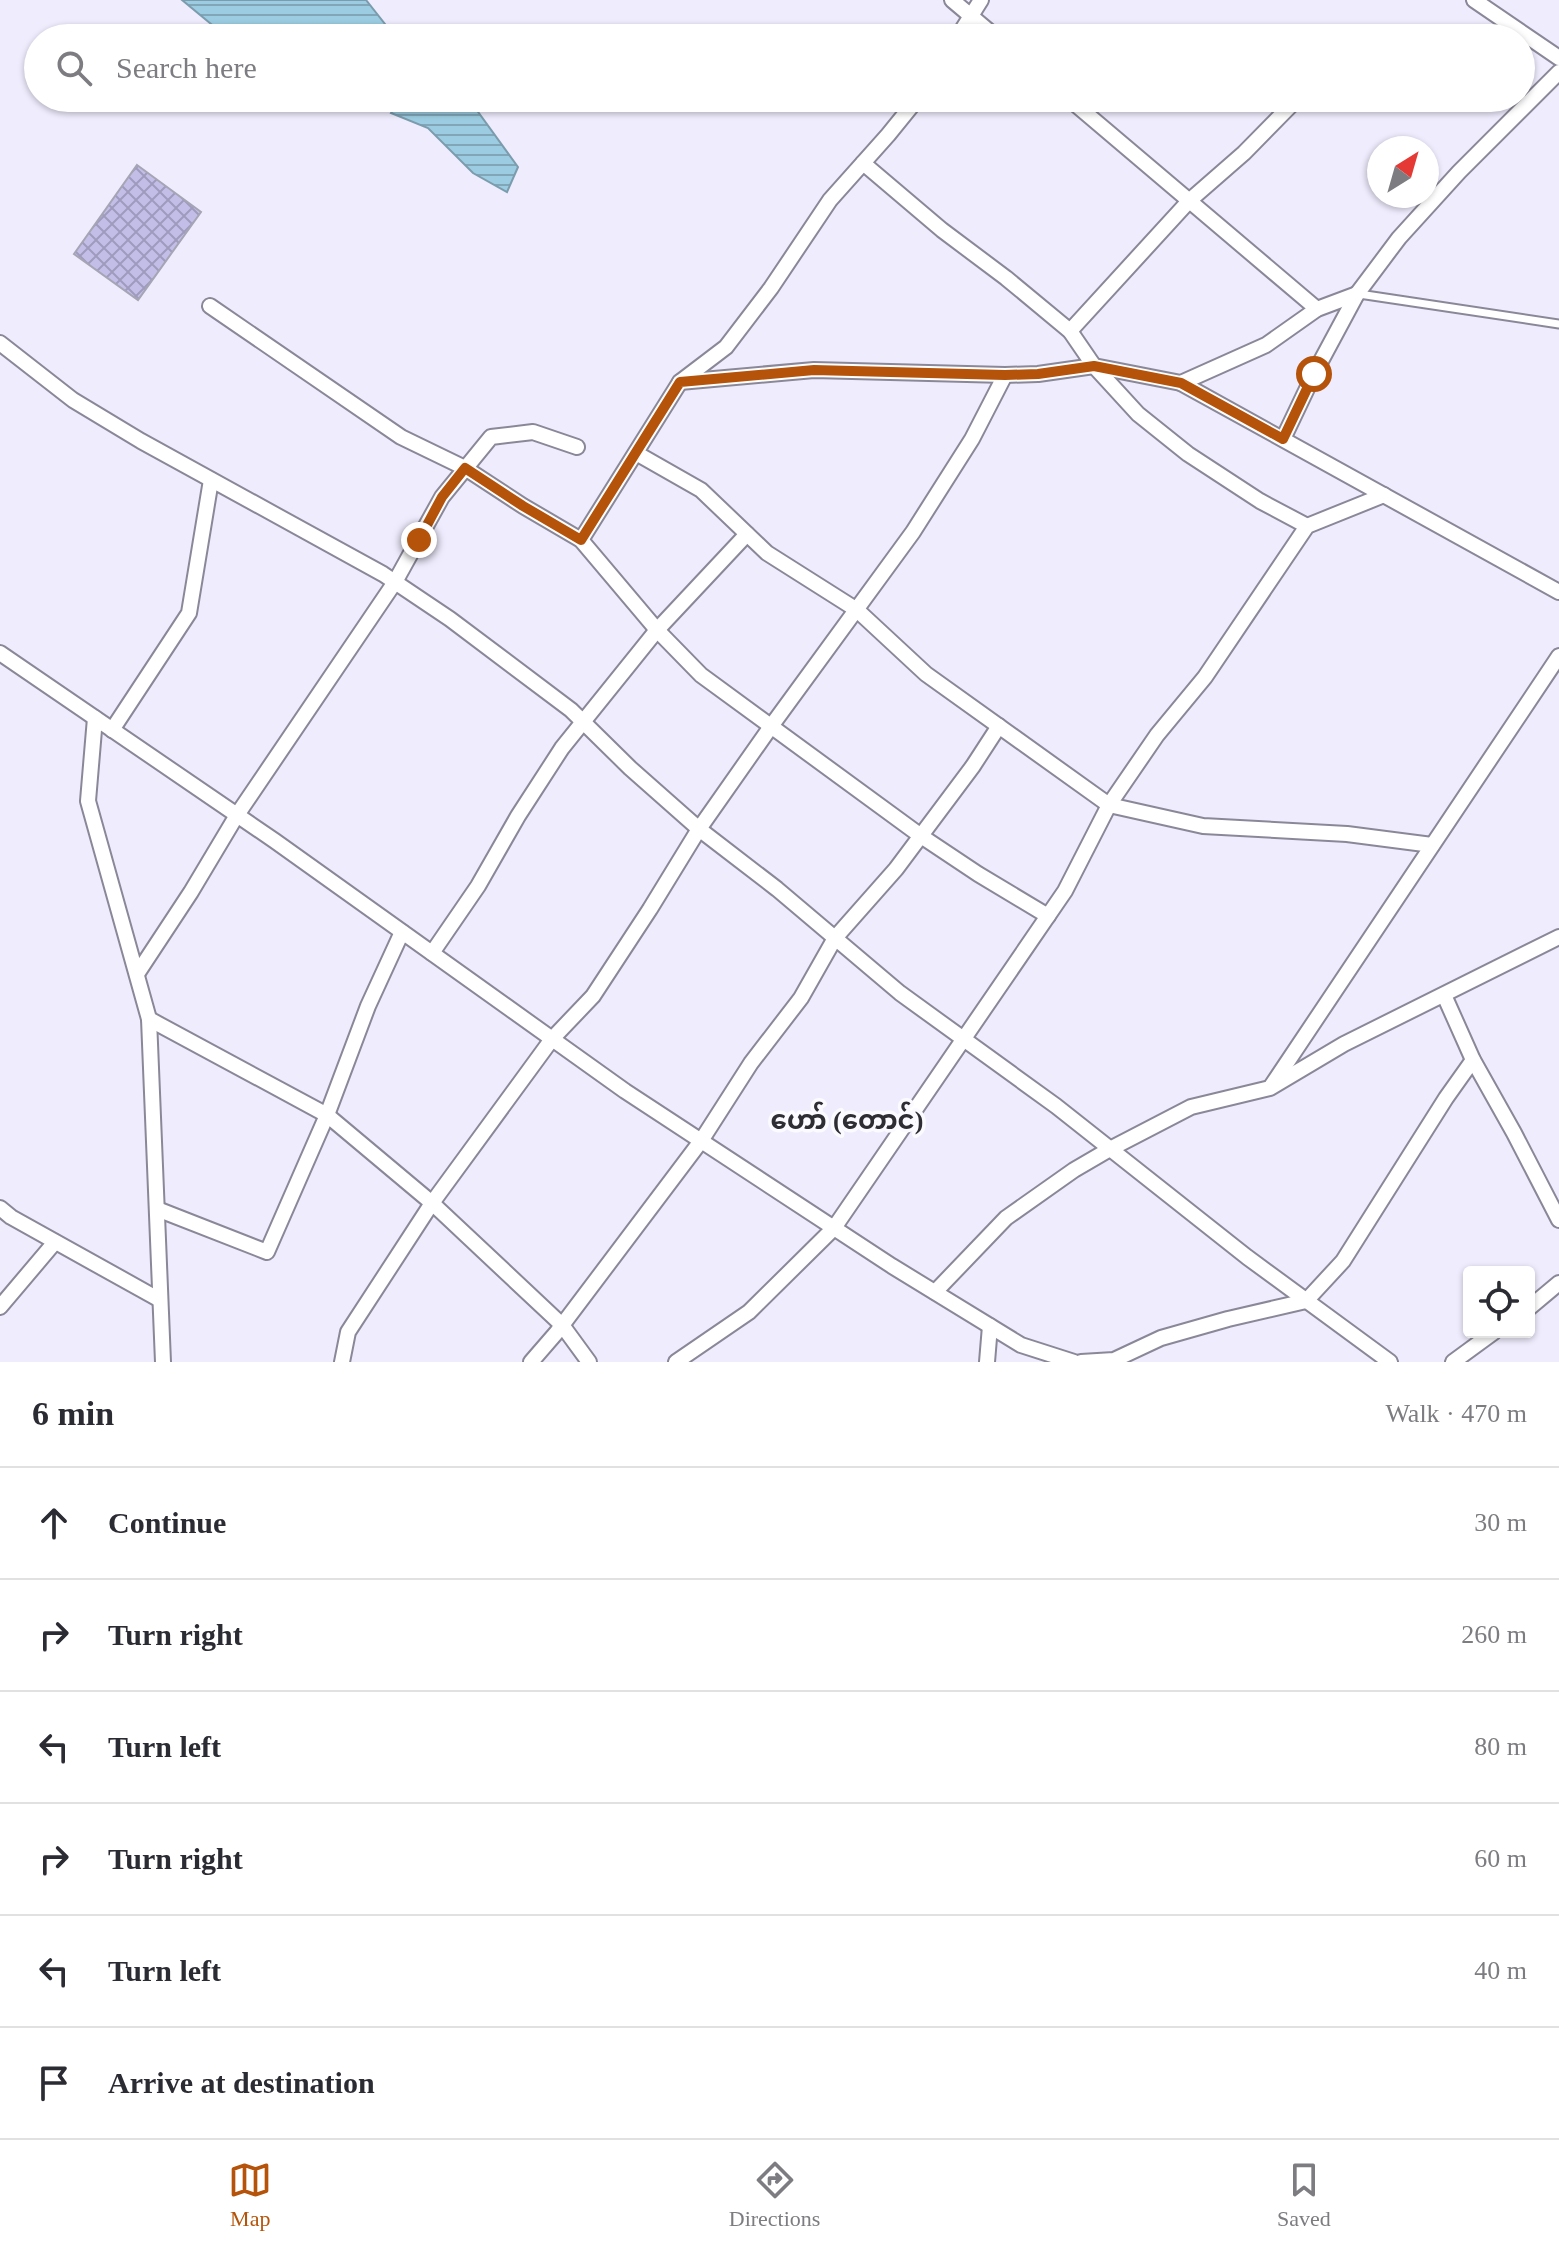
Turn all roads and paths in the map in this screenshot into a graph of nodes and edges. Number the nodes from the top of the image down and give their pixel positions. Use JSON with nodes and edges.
{"nodes":[{"id":1,"x":952,"y":0,"type":"edge"},
{"id":2,"x":981,"y":0,"type":"edge"},
{"id":3,"x":1474,"y":0,"type":"edge"},
{"id":4,"x":970,"y":16,"type":"junction"},
{"id":5,"x":965,"y":24,"type":"edge"},
{"id":6,"x":980,"y":24,"type":"edge"},
{"id":7,"x":1509,"y":24,"type":"edge"},
{"id":8,"x":1535,"y":42,"type":"edge"},
{"id":9,"x":1559,"y":58,"type":"edge"},
{"id":10,"x":1559,"y":72,"type":"edge"},
{"id":11,"x":1535,"y":96,"type":"edge"},
{"id":12,"x":906,"y":112,"type":"edge"},
{"id":13,"x":1084,"y":112,"type":"edge"},
{"id":14,"x":1284,"y":112,"type":"edge"},
{"id":15,"x":1519,"y":112,"type":"edge"},
{"id":16,"x":863,"y":163,"type":"junction"},
{"id":17,"x":1189,"y":201,"type":"junction"},
{"id":18,"x":1357,"y":294,"type":"junction"},
{"id":19,"x":210,"y":306,"type":"dead end"},
{"id":20,"x":1317,"y":309,"type":"junction"},
{"id":21,"x":1559,"y":324,"type":"edge"},
{"id":22,"x":1070,"y":331,"type":"junction"},
{"id":23,"x":0,"y":343,"type":"edge"},
{"id":24,"x":1094,"y":366,"type":"junction"},
{"id":25,"x":1005,"y":375,"type":"junction"},
{"id":26,"x":680,"y":382,"type":"junction"},
{"id":27,"x":1181,"y":383,"type":"junction"},
{"id":28,"x":1283,"y":439,"type":"junction"},
{"id":29,"x":577,"y":447,"type":"dead end"},
{"id":30,"x":636,"y":453,"type":"junction"},
{"id":31,"x":465,"y":468,"type":"junction"},
{"id":32,"x":211,"y":480,"type":"junction"},
{"id":33,"x":1384,"y":495,"type":"junction"},
{"id":34,"x":1307,"y":526,"type":"junction"},
{"id":35,"x":747,"y":534,"type":"junction"},
{"id":36,"x":581,"y":540,"type":"junction"},
{"id":37,"x":395,"y":582,"type":"junction"},
{"id":38,"x":1559,"y":592,"type":"edge"},
{"id":39,"x":857,"y":610,"type":"junction"},
{"id":40,"x":657,"y":630,"type":"junction"},
{"id":41,"x":0,"y":653,"type":"edge"},
{"id":42,"x":1559,"y":656,"type":"edge"},
{"id":43,"x":95,"y":718,"type":"junction"},
{"id":44,"x":582,"y":721,"type":"junction"},
{"id":45,"x":772,"y":725,"type":"junction"},
{"id":46,"x":999,"y":726,"type":"junction"},
{"id":47,"x":112,"y":730,"type":"junction"},
{"id":48,"x":1109,"y":805,"type":"junction"},
{"id":49,"x":237,"y":815,"type":"junction"},
{"id":50,"x":699,"y":829,"type":"junction"},
{"id":51,"x":921,"y":836,"type":"junction"},
{"id":52,"x":1432,"y":845,"type":"junction"},
{"id":53,"x":1048,"y":916,"type":"junction"},
{"id":54,"x":402,"y":932,"type":"junction"},
{"id":55,"x":1559,"y":937,"type":"edge"},
{"id":56,"x":835,"y":938,"type":"junction"},
{"id":57,"x":432,"y":953,"type":"junction"},
{"id":58,"x":137,"y":974,"type":"junction"},
{"id":59,"x":1444,"y":995,"type":"junction"},
{"id":60,"x":149,"y":1019,"type":"junction"},
{"id":61,"x":552,"y":1039,"type":"junction"},
{"id":62,"x":964,"y":1040,"type":"junction"},
{"id":63,"x":1473,"y":1060,"type":"junction"},
{"id":64,"x":1270,"y":1088,"type":"junction"},
{"id":65,"x":327,"y":1115,"type":"junction"},
{"id":66,"x":701,"y":1141,"type":"junction"},
{"id":67,"x":1110,"y":1149,"type":"junction"},
{"id":68,"x":432,"y":1203,"type":"junction"},
{"id":69,"x":0,"y":1208,"type":"edge"},
{"id":70,"x":157,"y":1209,"type":"junction"},
{"id":71,"x":1559,"y":1220,"type":"edge"},
{"id":72,"x":834,"y":1228,"type":"junction"},
{"id":73,"x":55,"y":1242,"type":"junction"},
{"id":74,"x":1559,"y":1283,"type":"edge"},
{"id":75,"x":935,"y":1292,"type":"junction"},
{"id":76,"x":160,"y":1300,"type":"junction"},
{"id":77,"x":1306,"y":1301,"type":"junction"},
{"id":78,"x":1535,"y":1303,"type":"edge"},
{"id":79,"x":0,"y":1307,"type":"edge"},
{"id":80,"x":562,"y":1325,"type":"junction"},
{"id":81,"x":990,"y":1326,"type":"junction"},
{"id":82,"x":1486,"y":1338,"type":"edge"},
{"id":83,"x":163,"y":1362,"type":"edge"},
{"id":84,"x":342,"y":1362,"type":"edge"},
{"id":85,"x":531,"y":1362,"type":"edge"},
{"id":86,"x":589,"y":1362,"type":"edge"},
{"id":87,"x":676,"y":1362,"type":"edge"},
{"id":88,"x":987,"y":1362,"type":"edge"},
{"id":89,"x":1074,"y":1362,"type":"edge"},
{"id":90,"x":1081,"y":1362,"type":"edge"},
{"id":91,"x":1390,"y":1362,"type":"edge"},
{"id":92,"x":1453,"y":1362,"type":"edge"}],
"edges":[{"from":1,"to":4,"type":"street"},
{"from":2,"to":4,"type":"street"},
{"from":3,"to":7,"type":"street"},
{"from":4,"to":5,"type":"street"},
{"from":4,"to":6,"type":"street"},
{"from":8,"to":9,"type":"street"},
{"from":10,"to":11,"type":"street"},
{"from":12,"to":16,"type":"street"},
{"from":13,"to":17,"type":"street"},
{"from":14,"to":17,"type":"street"},
{"from":15,"to":18,"type":"street"},
{"from":16,"to":22,"type":"street"},
{"from":16,"to":26,"type":"street"},
{"from":17,"to":20,"type":"street"},
{"from":17,"to":22,"type":"street"},
{"from":18,"to":20,"type":"street"},
{"from":18,"to":21,"type":"lane"},
{"from":18,"to":28,"type":"street"},
{"from":19,"to":31,"type":"street"},
{"from":20,"to":27,"type":"street"},
{"from":22,"to":24,"type":"street"},
{"from":23,"to":32,"type":"street"},
{"from":24,"to":25,"type":"street"},
{"from":24,"to":27,"type":"street"},
{"from":24,"to":34,"type":"street"},
{"from":25,"to":26,"type":"street"},
{"from":25,"to":39,"type":"street"},
{"from":26,"to":30,"type":"street"},
{"from":27,"to":28,"type":"street"},
{"from":28,"to":33,"type":"street"},
{"from":29,"to":31,"type":"street"},
{"from":30,"to":35,"type":"street"},
{"from":30,"to":36,"type":"street"},
{"from":31,"to":36,"type":"street"},
{"from":31,"to":37,"type":"street"},
{"from":32,"to":37,"type":"street"},
{"from":32,"to":47,"type":"street"},
{"from":33,"to":34,"type":"street"},
{"from":33,"to":38,"type":"street"},
{"from":34,"to":48,"type":"street"},
{"from":35,"to":39,"type":"street"},
{"from":35,"to":40,"type":"street"},
{"from":36,"to":40,"type":"street"},
{"from":37,"to":44,"type":"street"},
{"from":37,"to":49,"type":"street"},
{"from":39,"to":45,"type":"street"},
{"from":39,"to":46,"type":"street"},
{"from":40,"to":44,"type":"street"},
{"from":40,"to":45,"type":"street"},
{"from":41,"to":43,"type":"street"},
{"from":42,"to":52,"type":"street"},
{"from":43,"to":47,"type":"street"},
{"from":43,"to":58,"type":"street"},
{"from":44,"to":50,"type":"street"},
{"from":44,"to":57,"type":"street"},
{"from":45,"to":50,"type":"street"},
{"from":45,"to":51,"type":"street"},
{"from":46,"to":48,"type":"street"},
{"from":46,"to":51,"type":"street"},
{"from":47,"to":49,"type":"street"},
{"from":48,"to":52,"type":"street"},
{"from":48,"to":53,"type":"street"},
{"from":49,"to":54,"type":"street"},
{"from":49,"to":58,"type":"street"},
{"from":50,"to":56,"type":"street"},
{"from":50,"to":61,"type":"street"},
{"from":51,"to":53,"type":"street"},
{"from":51,"to":56,"type":"street"},
{"from":52,"to":64,"type":"street"},
{"from":53,"to":62,"type":"street"},
{"from":54,"to":57,"type":"street"},
{"from":54,"to":65,"type":"street"},
{"from":55,"to":59,"type":"street"},
{"from":56,"to":62,"type":"street"},
{"from":56,"to":66,"type":"street"},
{"from":57,"to":61,"type":"street"},
{"from":58,"to":60,"type":"street"},
{"from":59,"to":63,"type":"street"},
{"from":59,"to":64,"type":"street"},
{"from":60,"to":65,"type":"street"},
{"from":60,"to":70,"type":"street"},
{"from":61,"to":66,"type":"street"},
{"from":61,"to":68,"type":"street"},
{"from":62,"to":67,"type":"street"},
{"from":62,"to":72,"type":"street"},
{"from":63,"to":71,"type":"street"},
{"from":63,"to":77,"type":"street"},
{"from":64,"to":67,"type":"street"},
{"from":65,"to":68,"type":"street"},
{"from":65,"to":70,"type":"street"},
{"from":66,"to":72,"type":"street"},
{"from":66,"to":80,"type":"street"},
{"from":67,"to":75,"type":"street"},
{"from":67,"to":77,"type":"street"},
{"from":68,"to":80,"type":"street"},
{"from":68,"to":84,"type":"street"},
{"from":69,"to":73,"type":"street"},
{"from":70,"to":76,"type":"street"},
{"from":72,"to":75,"type":"street"},
{"from":72,"to":87,"type":"street"},
{"from":73,"to":76,"type":"street"},
{"from":73,"to":79,"type":"street"},
{"from":74,"to":78,"type":"street"},
{"from":75,"to":81,"type":"street"},
{"from":76,"to":83,"type":"street"},
{"from":77,"to":90,"type":"street"},
{"from":77,"to":91,"type":"street"},
{"from":80,"to":85,"type":"street"},
{"from":80,"to":86,"type":"street"},
{"from":81,"to":88,"type":"street"},
{"from":81,"to":89,"type":"street"},
{"from":82,"to":92,"type":"street"}]}
